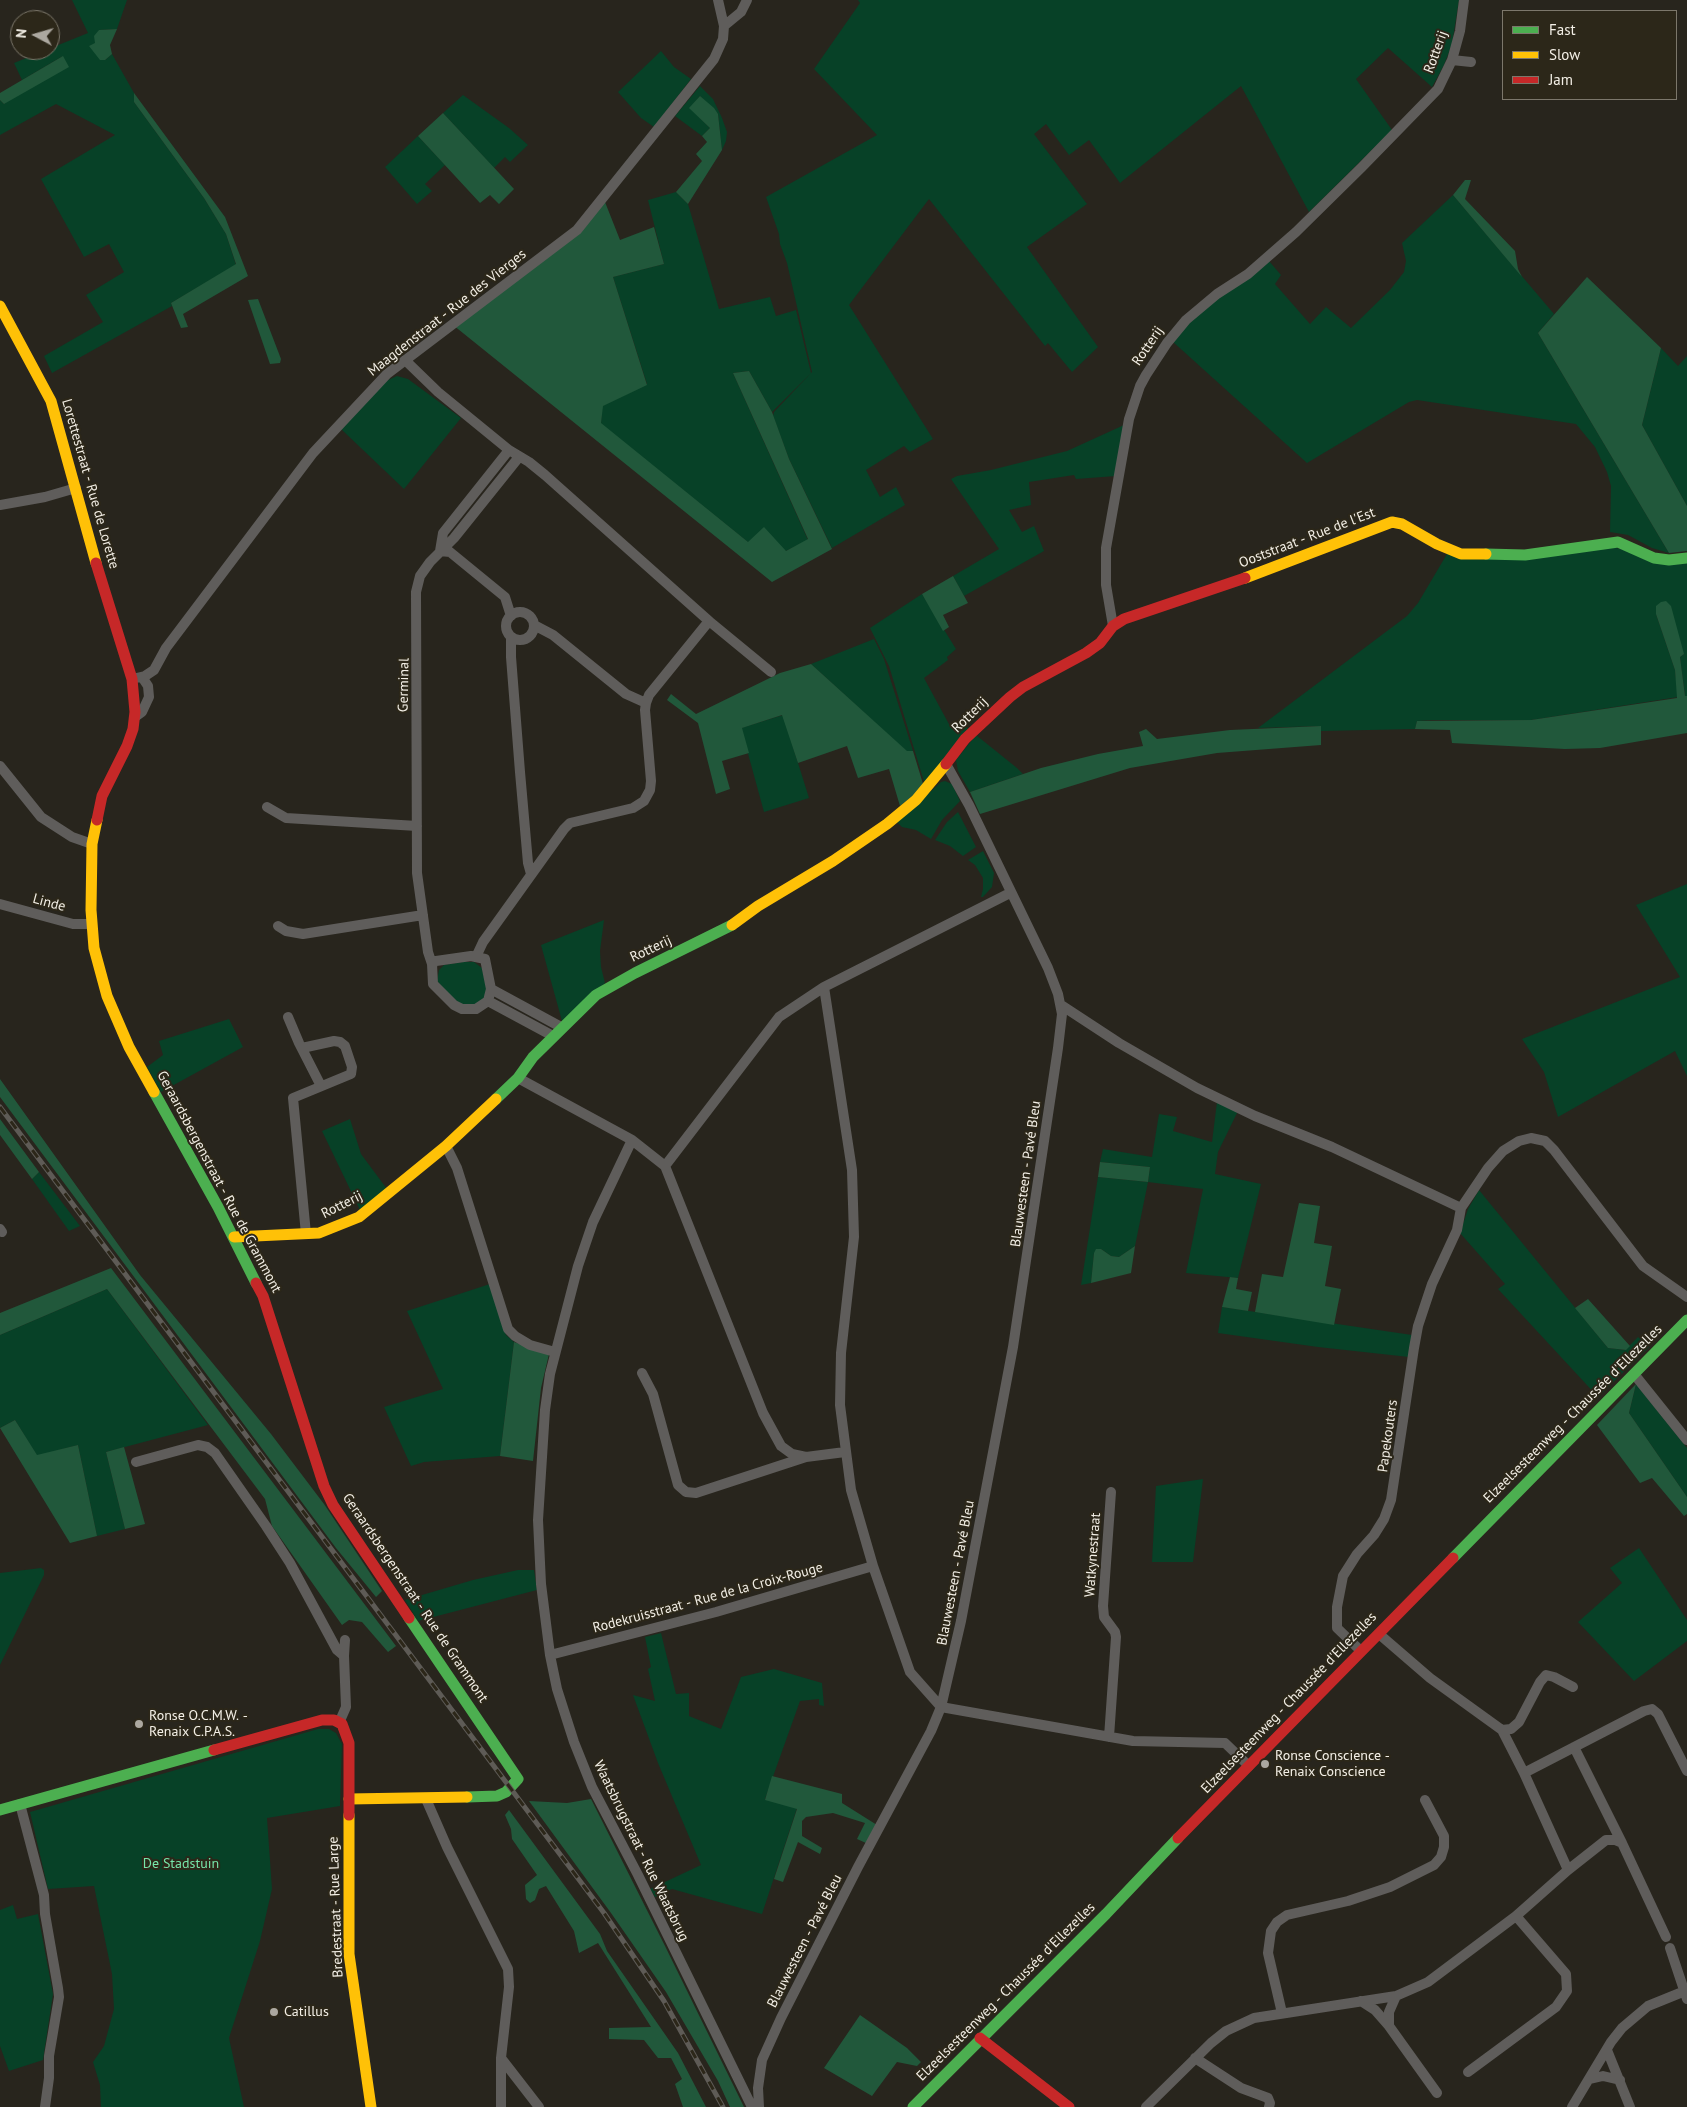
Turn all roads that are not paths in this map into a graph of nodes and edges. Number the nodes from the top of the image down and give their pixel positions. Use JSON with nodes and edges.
{"nodes":[{"id":1,"x":718,"y":0,"type":"edge"},
{"id":2,"x":747,"y":0,"type":"edge"},
{"id":3,"x":1464,"y":0,"type":"edge"},
{"id":4,"x":724,"y":26,"type":"junction"},
{"id":5,"x":1452,"y":60,"type":"junction"},
{"id":6,"x":1471,"y":62,"type":"dead end"},
{"id":7,"x":0,"y":306,"type":"edge"},
{"id":8,"x":404,"y":360,"type":"junction"},
{"id":9,"x":509,"y":450,"type":"junction"},
{"id":10,"x":520,"y":457,"type":"junction"},
{"id":11,"x":76,"y":488,"type":"junction"},
{"id":12,"x":0,"y":505,"type":"edge"},
{"id":13,"x":440,"y":551,"type":"junction"},
{"id":14,"x":1687,"y":558,"type":"edge"},
{"id":15,"x":511,"y":616,"type":"junction"},
{"id":16,"x":709,"y":621,"type":"junction"},
{"id":17,"x":534,"y":624,"type":"junction"},
{"id":18,"x":1113,"y":626,"type":"junction"},
{"id":19,"x":511,"y":638,"type":"junction"},
{"id":20,"x":770,"y":672,"type":"dead end"},
{"id":21,"x":137,"y":678,"type":"junction"},
{"id":22,"x":646,"y":703,"type":"junction"},
{"id":23,"x":134,"y":717,"type":"junction"},
{"id":24,"x":946,"y":764,"type":"junction"},
{"id":25,"x":0,"y":766,"type":"edge"},
{"id":26,"x":267,"y":807,"type":"dead end"},
{"id":27,"x":417,"y":826,"type":"junction"},
{"id":28,"x":92,"y":844,"type":"junction"},
{"id":29,"x":531,"y":874,"type":"junction"},
{"id":30,"x":1010,"y":892,"type":"junction"},
{"id":31,"x":0,"y":904,"type":"edge"},
{"id":32,"x":423,"y":915,"type":"junction"},
{"id":33,"x":91,"y":924,"type":"junction"},
{"id":34,"x":278,"y":926,"type":"dead end"},
{"id":35,"x":476,"y":957,"type":"junction"},
{"id":36,"x":432,"y":964,"type":"junction"},
{"id":37,"x":824,"y":987,"type":"junction"},
{"id":38,"x":491,"y":989,"type":"junction"},
{"id":39,"x":488,"y":1001,"type":"junction"},
{"id":40,"x":1061,"y":1005,"type":"junction"},
{"id":41,"x":288,"y":1017,"type":"dead end"},
{"id":42,"x":561,"y":1027,"type":"junction"},
{"id":43,"x":553,"y":1036,"type":"junction"},
{"id":44,"x":302,"y":1048,"type":"junction"},
{"id":45,"x":518,"y":1078,"type":"junction"},
{"id":46,"x":321,"y":1086,"type":"junction"},
{"id":47,"x":632,"y":1140,"type":"junction"},
{"id":48,"x":446,"y":1146,"type":"junction"},
{"id":49,"x":665,"y":1166,"type":"junction"},
{"id":50,"x":1461,"y":1208,"type":"junction"},
{"id":51,"x":306,"y":1234,"type":"junction"},
{"id":52,"x":234,"y":1238,"type":"junction"},
{"id":53,"x":1687,"y":1297,"type":"edge"},
{"id":54,"x":1687,"y":1320,"type":"edge"},
{"id":55,"x":555,"y":1352,"type":"junction"},
{"id":56,"x":642,"y":1373,"type":"dead end"},
{"id":57,"x":1634,"y":1374,"type":"junction"},
{"id":58,"x":1687,"y":1440,"type":"edge"},
{"id":59,"x":845,"y":1452,"type":"junction"},
{"id":60,"x":806,"y":1457,"type":"junction"},
{"id":61,"x":136,"y":1462,"type":"dead end"},
{"id":62,"x":1111,"y":1492,"type":"dead end"},
{"id":63,"x":873,"y":1566,"type":"junction"},
{"id":64,"x":1379,"y":1634,"type":"junction"},
{"id":65,"x":345,"y":1640,"type":"dead end"},
{"id":66,"x":1361,"y":1651,"type":"junction"},
{"id":67,"x":550,"y":1655,"type":"junction"},
{"id":68,"x":344,"y":1656,"type":"junction"},
{"id":69,"x":1573,"y":1687,"type":"dead end"},
{"id":70,"x":941,"y":1707,"type":"junction"},
{"id":71,"x":339,"y":1723,"type":"junction"},
{"id":72,"x":1502,"y":1730,"type":"junction"},
{"id":73,"x":1109,"y":1737,"type":"junction"},
{"id":74,"x":1574,"y":1747,"type":"junction"},
{"id":75,"x":1249,"y":1766,"type":"junction"},
{"id":76,"x":1687,"y":1771,"type":"edge"},
{"id":77,"x":1524,"y":1773,"type":"junction"},
{"id":78,"x":349,"y":1799,"type":"junction"},
{"id":79,"x":426,"y":1799,"type":"junction"},
{"id":80,"x":1424,"y":1800,"type":"dead end"},
{"id":81,"x":20,"y":1804,"type":"junction"},
{"id":82,"x":0,"y":1810,"type":"edge"},
{"id":83,"x":1622,"y":1843,"type":"junction"},
{"id":84,"x":1568,"y":1870,"type":"junction"},
{"id":85,"x":1516,"y":1916,"type":"junction"},
{"id":86,"x":1666,"y":1938,"type":"dead end"},
{"id":87,"x":1670,"y":1948,"type":"dead end"},
{"id":88,"x":1686,"y":1995,"type":"edge"},
{"id":89,"x":1396,"y":1996,"type":"junction"},
{"id":90,"x":1361,"y":2001,"type":"junction"},
{"id":91,"x":1282,"y":2013,"type":"junction"},
{"id":92,"x":1389,"y":2026,"type":"junction"},
{"id":93,"x":980,"y":2038,"type":"junction"},
{"id":94,"x":1607,"y":2050,"type":"junction"},
{"id":95,"x":501,"y":2058,"type":"junction"},
{"id":96,"x":1195,"y":2058,"type":"junction"},
{"id":97,"x":1468,"y":2072,"type":"dead end"},
{"id":98,"x":1590,"y":2079,"type":"junction"},
{"id":99,"x":1620,"y":2080,"type":"junction"},
{"id":100,"x":1437,"y":2093,"type":"dead end"},
{"id":101,"x":45,"y":2107,"type":"edge"},
{"id":102,"x":372,"y":2107,"type":"edge"},
{"id":103,"x":501,"y":2107,"type":"edge"},
{"id":104,"x":539,"y":2107,"type":"edge"},
{"id":105,"x":752,"y":2107,"type":"edge"},
{"id":106,"x":759,"y":2107,"type":"edge"},
{"id":107,"x":913,"y":2107,"type":"edge"},
{"id":108,"x":1069,"y":2107,"type":"edge"},
{"id":109,"x":1146,"y":2107,"type":"edge"},
{"id":110,"x":1269,"y":2107,"type":"edge"},
{"id":111,"x":1572,"y":2107,"type":"edge"},
{"id":112,"x":1630,"y":2107,"type":"edge"}],
"edges":[{"from":1,"to":4,"type":"street","name":"Maagdenstraat - Rue des Vierges"},
{"from":2,"to":4,"type":"street"},
{"from":3,"to":5,"type":"street","name":"Rotterij"},
{"from":4,"to":8,"type":"street","name":"Maagdenstraat - Rue des Vierges"},
{"from":5,"to":6,"type":"street"},
{"from":5,"to":18,"type":"street","name":"Rotterij"},
{"from":7,"to":11,"type":"street","name":"Lorettestraat - Rue de Lorette"},
{"from":8,"to":9,"type":"street"},
{"from":8,"to":21,"type":"street","name":"Maagdenstraat - Rue des Vierges"},
{"from":9,"to":10,"type":"street"},
{"from":9,"to":13,"type":"street","name":"Germinal"},
{"from":10,"to":13,"type":"street","name":"Germinal"},
{"from":10,"to":16,"type":"street"},
{"from":11,"to":12,"type":"street"},
{"from":11,"to":21,"type":"street","name":"Lorettestraat - Rue de Lorette"},
{"from":13,"to":15,"type":"street"},
{"from":13,"to":27,"type":"street","name":"Germinal"},
{"from":14,"to":18,"type":"street","name":"Ooststraat - Rue de l'Est"},
{"from":15,"to":17,"type":"street"},
{"from":15,"to":19,"type":"street"},
{"from":16,"to":20,"type":"street"},
{"from":16,"to":22,"type":"street"},
{"from":17,"to":19,"type":"street"},
{"from":17,"to":22,"type":"street"},
{"from":18,"to":24,"type":"street","name":"Rotterij"},
{"from":19,"to":29,"type":"street"},
{"from":21,"to":23,"type":"street","name":"Lorettestraat - Rue de Lorette"},
{"from":21,"to":23,"type":"street"},
{"from":22,"to":29,"type":"street"},
{"from":23,"to":28,"type":"street","name":"Geraardsbergenstraat - Rue de Grammont"},
{"from":24,"to":30,"type":"street"},
{"from":24,"to":42,"type":"street","name":"Rotterij"},
{"from":25,"to":28,"type":"street"},
{"from":26,"to":27,"type":"street"},
{"from":27,"to":32,"type":"street","name":"Germinal"},
{"from":28,"to":33,"type":"street","name":"Geraardsbergenstraat - Rue de Grammont"},
{"from":29,"to":35,"type":"street"},
{"from":30,"to":37,"type":"street"},
{"from":30,"to":40,"type":"street"},
{"from":31,"to":33,"type":"street","name":"Linde"},
{"from":32,"to":34,"type":"street"},
{"from":32,"to":36,"type":"street","name":"Germinal"},
{"from":33,"to":52,"type":"street","name":"Geraardsbergenstraat - Rue de Grammont"},
{"from":35,"to":36,"type":"street"},
{"from":35,"to":38,"type":"street"},
{"from":36,"to":39,"type":"street","name":"Germinal"},
{"from":37,"to":49,"type":"street"},
{"from":37,"to":59,"type":"street"},
{"from":38,"to":39,"type":"street"},
{"from":38,"to":42,"type":"street"},
{"from":39,"to":43,"type":"street"},
{"from":40,"to":50,"type":"street"},
{"from":40,"to":70,"type":"street","name":"Blauwesteen - Pavé Bleu"},
{"from":41,"to":44,"type":"street"},
{"from":42,"to":43,"type":"street","name":"Rotterij"},
{"from":43,"to":45,"type":"street","name":"Rotterij"},
{"from":44,"to":46,"type":"street"},
{"from":44,"to":46,"type":"street"},
{"from":45,"to":47,"type":"street"},
{"from":45,"to":48,"type":"street","name":"Rotterij"},
{"from":46,"to":51,"type":"street"},
{"from":47,"to":49,"type":"street"},
{"from":47,"to":55,"type":"street","name":"Waatsbrugstraat - Rue Waatsbrug"},
{"from":48,"to":51,"type":"street","name":"Rotterij"},
{"from":48,"to":55,"type":"street"},
{"from":49,"to":60,"type":"street"},
{"from":50,"to":53,"type":"street"},
{"from":50,"to":66,"type":"street","name":"Papekouters"},
{"from":51,"to":52,"type":"street","name":"Rotterij"},
{"from":52,"to":79,"type":"street","name":"Geraardsbergenstraat - Rue de Grammont"},
{"from":54,"to":57,"type":"street","name":"Elzeelsesteenweg - Chaussée d'Ellezelles"},
{"from":55,"to":67,"type":"street","name":"Waatsbrugstraat - Rue Waatsbrug"},
{"from":56,"to":60,"type":"street"},
{"from":57,"to":58,"type":"street"},
{"from":57,"to":64,"type":"street","name":"Elzeelsesteenweg - Chaussée d'Ellezelles"},
{"from":59,"to":60,"type":"street"},
{"from":59,"to":63,"type":"street"},
{"from":61,"to":68,"type":"street"},
{"from":62,"to":73,"type":"street","name":"Watkynestraat"},
{"from":63,"to":67,"type":"street","name":"Rodekruisstraat - Rue de la Croix-Rouge"},
{"from":63,"to":70,"type":"street"},
{"from":64,"to":66,"type":"street","name":"Elzeelsesteenweg - Chaussée d'Ellezelles"},
{"from":64,"to":72,"type":"street"},
{"from":65,"to":68,"type":"street"},
{"from":66,"to":75,"type":"street","name":"Elzeelsesteenweg - Chaussée d'Ellezelles"},
{"from":67,"to":105,"type":"street","name":"Waatsbrugstraat - Rue Waatsbrug"},
{"from":68,"to":71,"type":"street"},
{"from":69,"to":72,"type":"street"},
{"from":70,"to":73,"type":"street"},
{"from":70,"to":106,"type":"street","name":"Blauwesteen - Pavé Bleu"},
{"from":71,"to":78,"type":"street","name":"Bredestraat - Rue Large"},
{"from":71,"to":81,"type":"street"},
{"from":72,"to":77,"type":"street"},
{"from":73,"to":75,"type":"street"},
{"from":74,"to":76,"type":"street"},
{"from":74,"to":77,"type":"street"},
{"from":74,"to":83,"type":"street"},
{"from":75,"to":93,"type":"street","name":"Elzeelsesteenweg - Chaussée d'Ellezelles"},
{"from":77,"to":84,"type":"street"},
{"from":78,"to":79,"type":"street"},
{"from":78,"to":102,"type":"street","name":"Bredestraat - Rue Large"},
{"from":79,"to":95,"type":"street"},
{"from":80,"to":91,"type":"street"},
{"from":81,"to":82,"type":"street"},
{"from":81,"to":101,"type":"street"},
{"from":83,"to":84,"type":"street"},
{"from":83,"to":86,"type":"street"},
{"from":84,"to":85,"type":"street"},
{"from":85,"to":89,"type":"street"},
{"from":85,"to":97,"type":"street"},
{"from":87,"to":88,"type":"street"},
{"from":88,"to":94,"type":"street"},
{"from":89,"to":90,"type":"street"},
{"from":89,"to":92,"type":"street"},
{"from":90,"to":91,"type":"street"},
{"from":90,"to":92,"type":"street"},
{"from":91,"to":96,"type":"street"},
{"from":92,"to":100,"type":"street"},
{"from":93,"to":107,"type":"street","name":"Elzeelsesteenweg - Chaussée d'Ellezelles"},
{"from":93,"to":108,"type":"street"},
{"from":94,"to":98,"type":"street"},
{"from":94,"to":99,"type":"street"},
{"from":95,"to":103,"type":"street"},
{"from":95,"to":104,"type":"street"},
{"from":96,"to":109,"type":"street"},
{"from":96,"to":110,"type":"street"},
{"from":98,"to":99,"type":"street"},
{"from":98,"to":111,"type":"street"},
{"from":99,"to":112,"type":"street"}]}
